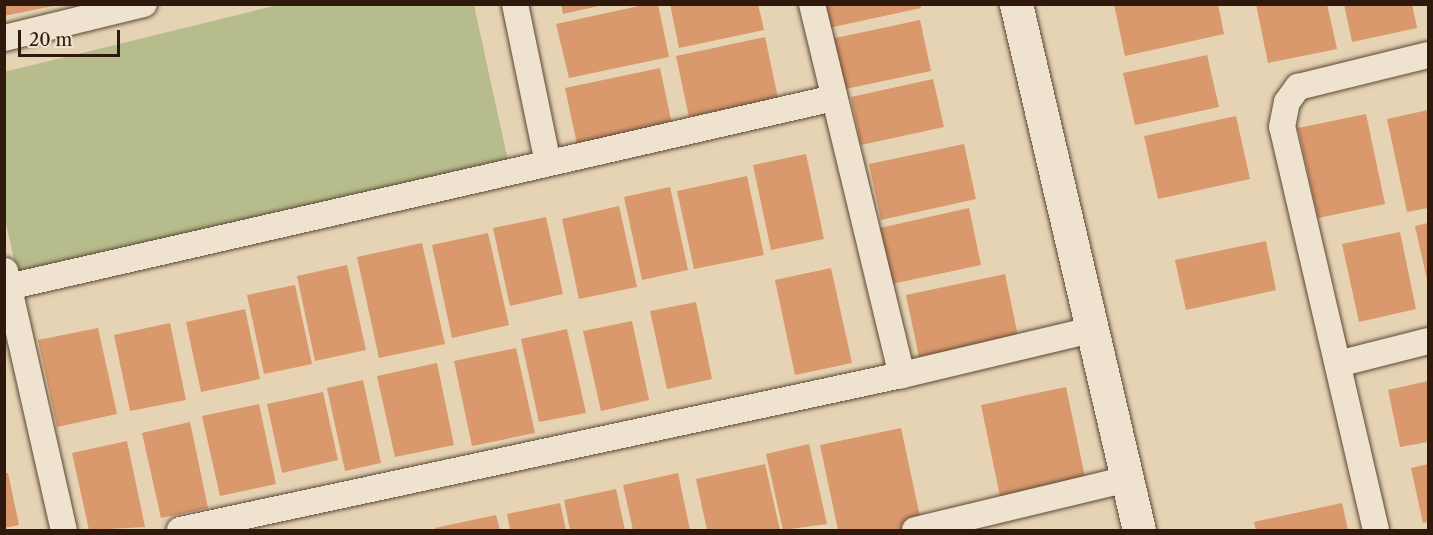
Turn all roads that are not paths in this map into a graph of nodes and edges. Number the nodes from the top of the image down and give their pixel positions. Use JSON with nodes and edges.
{"nodes":[{"id":1,"x":144,"y":4,"type":"edge"},
{"id":2,"x":515,"y":4,"type":"edge"},
{"id":3,"x":812,"y":4,"type":"edge"},
{"id":4,"x":1016,"y":4,"type":"edge"},
{"id":5,"x":4,"y":38,"type":"edge"},
{"id":6,"x":1428,"y":55,"type":"edge"},
{"id":7,"x":834,"y":98,"type":"junction"},
{"id":8,"x":548,"y":163,"type":"junction"},
{"id":9,"x":6,"y":279,"type":"edge"},
{"id":10,"x":1091,"y":330,"type":"junction"},
{"id":11,"x":1428,"y":340,"type":"edge"},
{"id":12,"x":1338,"y":364,"type":"junction"},
{"id":13,"x":903,"y":375,"type":"junction"},
{"id":14,"x":1127,"y":479,"type":"junction"},
{"id":15,"x":929,"y":529,"type":"edge"},
{"id":16,"x":64,"y":531,"type":"edge"},
{"id":17,"x":180,"y":531,"type":"edge"},
{"id":18,"x":1139,"y":531,"type":"edge"},
{"id":19,"x":1377,"y":531,"type":"edge"}],
"edges":[{"from":1,"to":5,"type":"street"},
{"from":2,"to":8,"type":"street"},
{"from":3,"to":7,"type":"street"},
{"from":4,"to":10,"type":"street"},
{"from":6,"to":12,"type":"street"},
{"from":7,"to":8,"type":"street"},
{"from":7,"to":13,"type":"street"},
{"from":8,"to":9,"type":"street"},
{"from":9,"to":16,"type":"street"},
{"from":10,"to":13,"type":"street"},
{"from":10,"to":14,"type":"street"},
{"from":11,"to":12,"type":"street"},
{"from":12,"to":19,"type":"street"},
{"from":13,"to":17,"type":"street"},
{"from":14,"to":15,"type":"street"},
{"from":14,"to":18,"type":"street"}]}
